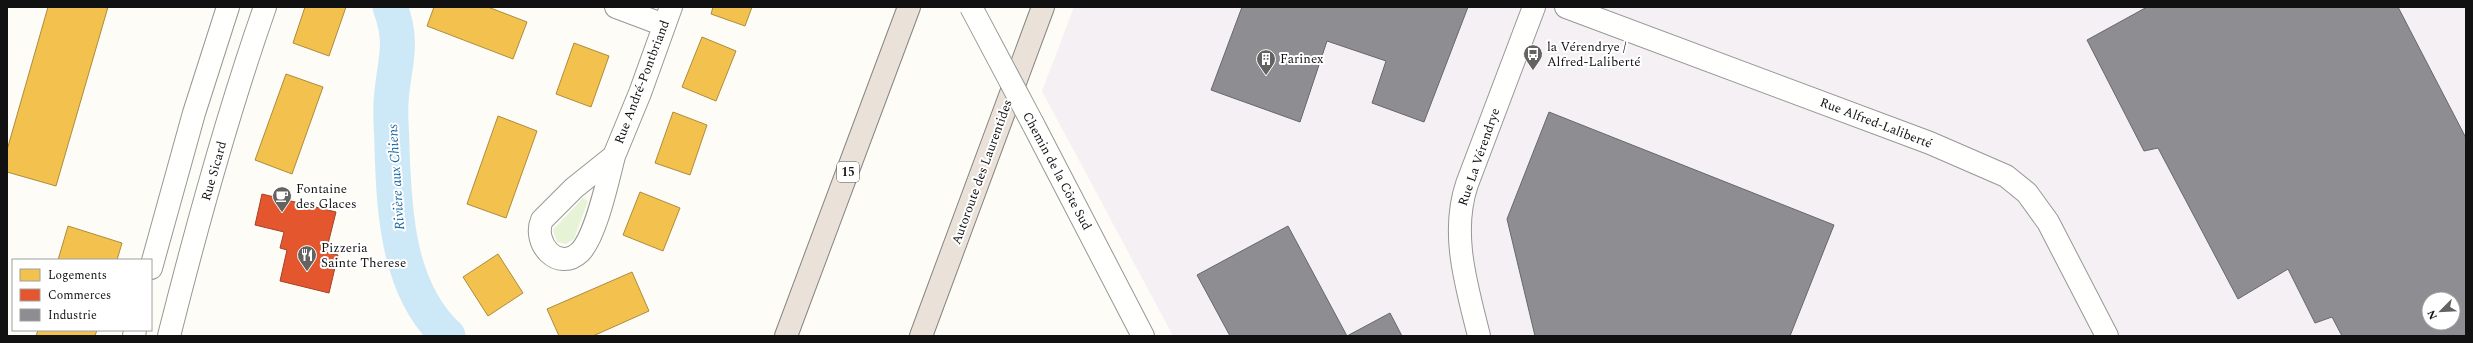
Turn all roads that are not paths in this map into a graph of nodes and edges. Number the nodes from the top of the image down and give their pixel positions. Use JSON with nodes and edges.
{"nodes":[{"id":1,"x":228,"y":7,"type":"edge"},
{"id":2,"x":266,"y":7,"type":"edge"},
{"id":3,"x":616,"y":7,"type":"edge"},
{"id":4,"x":909,"y":7,"type":"edge"},
{"id":5,"x":971,"y":7,"type":"edge"},
{"id":6,"x":1043,"y":7,"type":"edge"},
{"id":7,"x":1534,"y":7,"type":"edge"},
{"id":8,"x":1566,"y":7,"type":"edge"},
{"id":9,"x":667,"y":16,"type":"edge"},
{"id":10,"x":614,"y":156,"type":"dead end"},
{"id":11,"x":161,"y":231,"type":"junction"},
{"id":12,"x":194,"y":239,"type":"junction"},
{"id":13,"x":152,"y":264,"type":"edge"},
{"id":14,"x":169,"y":336,"type":"edge"},
{"id":15,"x":786,"y":336,"type":"edge"},
{"id":16,"x":921,"y":336,"type":"edge"},
{"id":17,"x":1143,"y":336,"type":"edge"},
{"id":18,"x":1479,"y":336,"type":"edge"},
{"id":19,"x":2107,"y":336,"type":"edge"}],
"edges":[{"from":1,"to":11,"type":"street"},
{"from":2,"to":12,"type":"street","name":"Rue Sicard"},
{"from":3,"to":9,"type":"street"},
{"from":4,"to":15,"type":"highway","number":"15"},
{"from":5,"to":17,"type":"street","name":"Chemin de la Côte Sud","bridge":true},
{"from":6,"to":16,"type":"highway","name":"Autoroute des Laurentides"},
{"from":7,"to":18,"type":"street","name":"Rue La Vérendrye"},
{"from":8,"to":19,"type":"street","name":"Rue Alfred-Laliberté"},
{"from":9,"to":10,"type":"street","name":"Rue André-Pontbriand"},
{"from":11,"to":12,"type":"street"},
{"from":11,"to":13,"type":"street"},
{"from":12,"to":14,"type":"street","name":"Rue Sicard"}]}
